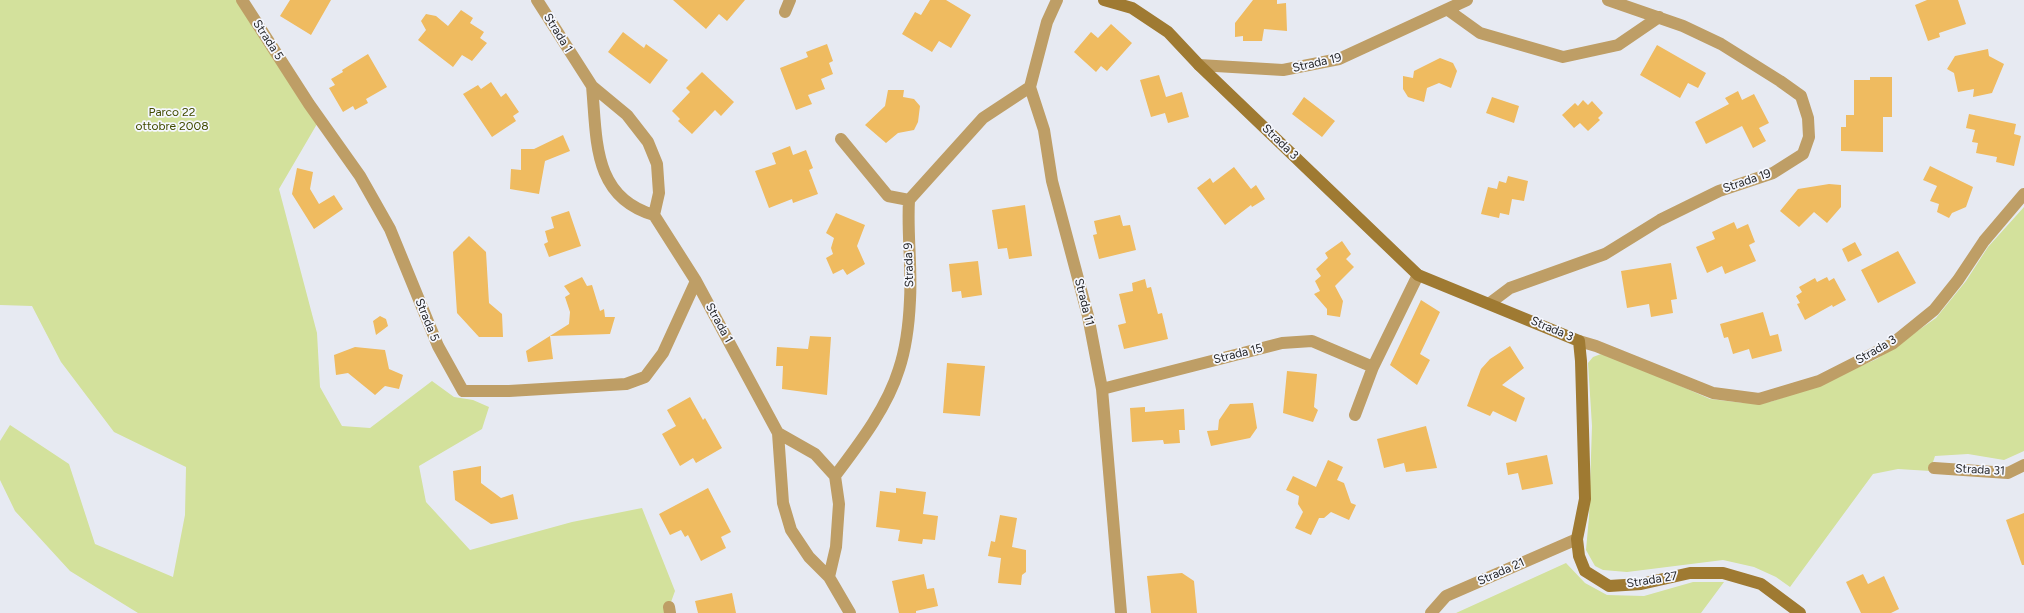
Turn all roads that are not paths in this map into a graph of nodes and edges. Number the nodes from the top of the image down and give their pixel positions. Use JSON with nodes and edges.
{"nodes":[{"id":1,"x":242,"y":0,"type":"edge"},
{"id":2,"x":536,"y":0,"type":"edge"},
{"id":3,"x":790,"y":0,"type":"edge"},
{"id":4,"x":1057,"y":0,"type":"edge"},
{"id":5,"x":1104,"y":0,"type":"edge"},
{"id":6,"x":1467,"y":0,"type":"edge"},
{"id":7,"x":1608,"y":0,"type":"edge"},
{"id":8,"x":1448,"y":10,"type":"junction"},
{"id":9,"x":785,"y":12,"type":"dead end"},
{"id":10,"x":1659,"y":17,"type":"junction"},
{"id":11,"x":1199,"y":65,"type":"junction"},
{"id":12,"x":592,"y":86,"type":"junction"},
{"id":13,"x":1030,"y":87,"type":"junction"},
{"id":14,"x":842,"y":139,"type":"dead end"},
{"id":15,"x":2024,"y":194,"type":"edge"},
{"id":16,"x":909,"y":200,"type":"junction"},
{"id":17,"x":654,"y":215,"type":"junction"},
{"id":18,"x":1418,"y":275,"type":"junction"},
{"id":19,"x":696,"y":282,"type":"junction"},
{"id":20,"x":1490,"y":303,"type":"junction"},
{"id":21,"x":1578,"y":341,"type":"junction"},
{"id":22,"x":1373,"y":367,"type":"junction"},
{"id":23,"x":1102,"y":389,"type":"junction"},
{"id":24,"x":1355,"y":415,"type":"dead end"},
{"id":25,"x":778,"y":433,"type":"junction"},
{"id":26,"x":2024,"y":465,"type":"edge"},
{"id":27,"x":1934,"y":468,"type":"dead end"},
{"id":28,"x":835,"y":476,"type":"junction"},
{"id":29,"x":1577,"y":539,"type":"junction"},
{"id":30,"x":829,"y":577,"type":"junction"},
{"id":31,"x":850,"y":613,"type":"edge"},
{"id":32,"x":1121,"y":613,"type":"edge"},
{"id":33,"x":1431,"y":613,"type":"edge"},
{"id":34,"x":1800,"y":613,"type":"edge"}],
"edges":[{"from":1,"to":19,"type":"street","name":"Strada 5"},
{"from":2,"to":12,"type":"street","name":"Strada 1"},
{"from":3,"to":9,"type":"street"},
{"from":4,"to":13,"type":"street"},
{"from":5,"to":11,"type":"street","name":"Strada 3"},
{"from":6,"to":8,"type":"street","name":"Strada 19"},
{"from":7,"to":10,"type":"street","name":"Strada 19"},
{"from":8,"to":10,"type":"street"},
{"from":8,"to":11,"type":"street","name":"Strada 19"},
{"from":10,"to":20,"type":"street","name":"Strada 19"},
{"from":11,"to":18,"type":"street","name":"Strada 3"},
{"from":12,"to":17,"type":"street","name":"Strada 1"},
{"from":12,"to":17,"type":"street","name":"Strada 1"},
{"from":13,"to":16,"type":"street"},
{"from":13,"to":23,"type":"street","name":"Strada 11"},
{"from":14,"to":16,"type":"street"},
{"from":15,"to":21,"type":"street","name":"Strada 3"},
{"from":16,"to":28,"type":"street","name":"Strada 9"},
{"from":17,"to":19,"type":"street","name":"Strada 1"},
{"from":18,"to":20,"type":"street","name":"Strada 3"},
{"from":18,"to":22,"type":"street"},
{"from":19,"to":25,"type":"street","name":"Strada 1"},
{"from":20,"to":21,"type":"street","name":"Strada 3"},
{"from":21,"to":29,"type":"street","name":"Strada 27"},
{"from":22,"to":23,"type":"street","name":"Strada 15"},
{"from":22,"to":24,"type":"street"},
{"from":23,"to":32,"type":"street","name":"Strada 11"},
{"from":25,"to":28,"type":"street"},
{"from":25,"to":30,"type":"street","name":"Strada 1"},
{"from":26,"to":27,"type":"street","name":"Strada 31"},
{"from":28,"to":30,"type":"street"},
{"from":29,"to":33,"type":"street","name":"Strada 21"},
{"from":29,"to":34,"type":"street","name":"Strada 27"},
{"from":30,"to":31,"type":"street","name":"Strada 1"}]}
